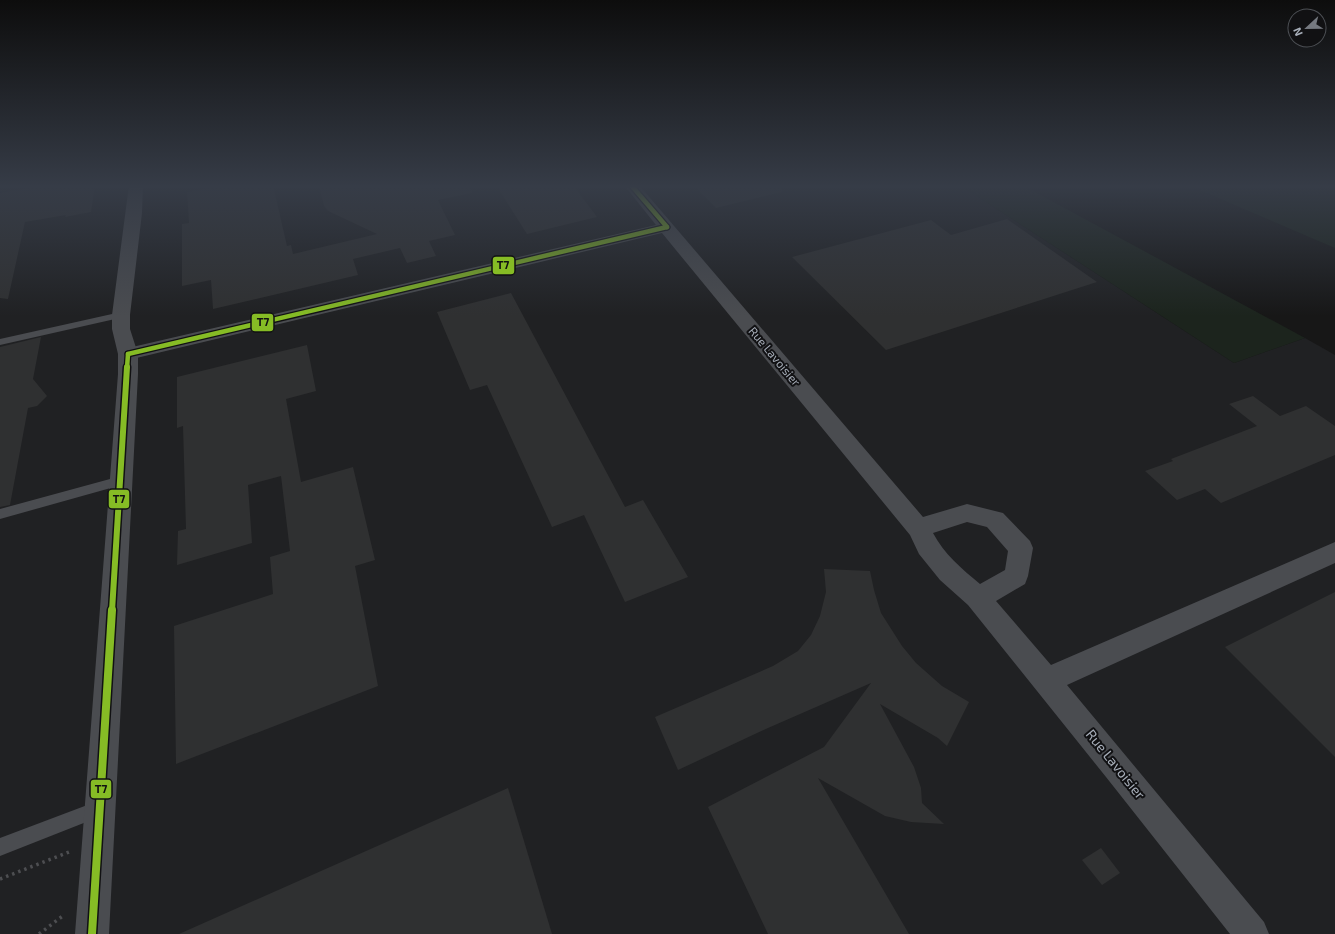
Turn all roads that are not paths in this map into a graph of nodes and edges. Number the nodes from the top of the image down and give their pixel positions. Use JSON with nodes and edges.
{"nodes":[{"id":1,"x":132,"y":229,"type":"edge"},
{"id":2,"x":660,"y":229,"type":"edge"},
{"id":3,"x":668,"y":229,"type":"edge"},
{"id":4,"x":121,"y":315,"type":"junction"},
{"id":5,"x":0,"y":342,"type":"edge"},
{"id":6,"x":128,"y":354,"type":"junction"},
{"id":7,"x":121,"y":481,"type":"junction"},
{"id":8,"x":0,"y":514,"type":"edge"},
{"id":9,"x":918,"y":528,"type":"junction"},
{"id":10,"x":1335,"y":552,"type":"edge"},
{"id":11,"x":977,"y":596,"type":"junction"},
{"id":12,"x":1047,"y":680,"type":"junction"},
{"id":13,"x":99,"y":809,"type":"junction"},
{"id":14,"x":0,"y":847,"type":"edge"},
{"id":15,"x":92,"y":934,"type":"edge"},
{"id":16,"x":1252,"y":934,"type":"edge"}],
"edges":[{"from":1,"to":4,"type":"street"},
{"from":2,"to":6,"type":"street"},
{"from":3,"to":9,"type":"street","name":"Rue Lavoisier"},
{"from":4,"to":5,"type":"lane"},
{"from":4,"to":6,"type":"street"},
{"from":6,"to":7,"type":"street"},
{"from":7,"to":8,"type":"lane"},
{"from":7,"to":13,"type":"street"},
{"from":9,"to":11,"type":"street","name":"Rue Lavoisier"},
{"from":9,"to":11,"type":"street"},
{"from":10,"to":12,"type":"street"},
{"from":11,"to":12,"type":"street","name":"Rue Lavoisier"},
{"from":12,"to":16,"type":"street","name":"Rue Lavoisier"},
{"from":13,"to":14,"type":"lane"},
{"from":13,"to":15,"type":"street"}]}
